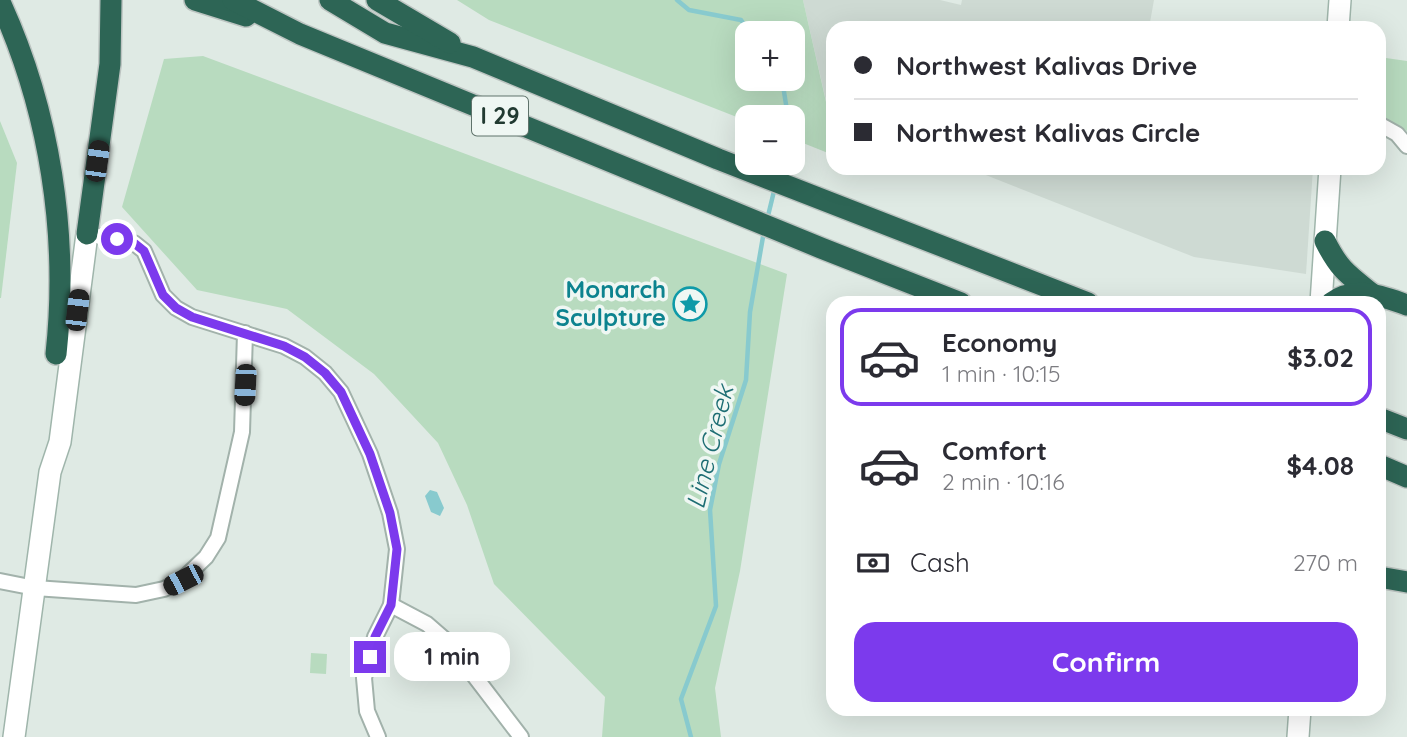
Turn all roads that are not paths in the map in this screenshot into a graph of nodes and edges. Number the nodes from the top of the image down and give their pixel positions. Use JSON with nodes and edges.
{"nodes":[{"id":1,"x":111,"y":0,"type":"edge"},
{"id":2,"x":195,"y":0,"type":"edge"},
{"id":3,"x":233,"y":0,"type":"edge"},
{"id":4,"x":330,"y":0,"type":"edge"},
{"id":5,"x":377,"y":0,"type":"edge"},
{"id":6,"x":1340,"y":0,"type":"edge"},
{"id":7,"x":0,"y":2,"type":"edge"},
{"id":8,"x":1338,"y":21,"type":"edge"},
{"id":9,"x":300,"y":34,"type":"junction"},
{"id":10,"x":473,"y":57,"type":"junction"},
{"id":11,"x":1386,"y":128,"type":"edge"},
{"id":12,"x":1407,"y":146,"type":"edge"},
{"id":13,"x":1329,"y":175,"type":"edge"},
{"id":14,"x":87,"y":233,"type":"junction"},
{"id":15,"x":1325,"y":241,"type":"junction"},
{"id":16,"x":1371,"y":293,"type":"junction"},
{"id":17,"x":943,"y":296,"type":"edge"},
{"id":18,"x":1069,"y":296,"type":"edge"},
{"id":19,"x":1321,"y":296,"type":"edge"},
{"id":20,"x":1344,"y":296,"type":"edge"},
{"id":21,"x":1380,"y":296,"type":"edge"},
{"id":22,"x":1386,"y":298,"type":"edge"},
{"id":23,"x":1407,"y":305,"type":"edge"},
{"id":24,"x":245,"y":333,"type":"junction"},
{"id":25,"x":57,"y":354,"type":"joint"},
{"id":26,"x":1386,"y":421,"type":"edge"},
{"id":27,"x":1407,"y":429,"type":"edge"},
{"id":28,"x":1386,"y":469,"type":"edge"},
{"id":29,"x":50,"y":472,"type":"junction"},
{"id":30,"x":1407,"y":477,"type":"edge"},
{"id":31,"x":1386,"y":578,"type":"edge"},
{"id":32,"x":0,"y":581,"type":"edge"},
{"id":33,"x":1407,"y":582,"type":"edge"},
{"id":34,"x":35,"y":587,"type":"junction"},
{"id":35,"x":391,"y":605,"type":"junction"},
{"id":36,"x":1300,"y":716,"type":"edge"},
{"id":37,"x":14,"y":737,"type":"edge"},
{"id":38,"x":378,"y":737,"type":"edge"},
{"id":39,"x":521,"y":737,"type":"edge"},
{"id":40,"x":1298,"y":737,"type":"edge"}],
"edges":[{"from":1,"to":14,"type":"highway"},
{"from":2,"to":9,"type":"highway"},
{"from":3,"to":9,"type":"highway","number":"I 29"},
{"from":4,"to":10,"type":"highway"},
{"from":5,"to":10,"type":"highway","number":"I 29"},
{"from":6,"to":8,"type":"main road"},
{"from":7,"to":25,"type":"highway"},
{"from":9,"to":17,"type":"highway","number":"I 29"},
{"from":10,"to":18,"type":"highway","number":"I 29"},
{"from":11,"to":12,"type":"street"},
{"from":13,"to":15,"type":"main road"},
{"from":14,"to":24,"type":"street"},
{"from":14,"to":29,"type":"main road"},
{"from":15,"to":16,"type":"highway"},
{"from":15,"to":19,"type":"main road"},
{"from":16,"to":20,"type":"highway"},
{"from":16,"to":21,"type":"highway"},
{"from":22,"to":23,"type":"highway"},
{"from":24,"to":34,"type":"street"},
{"from":24,"to":35,"type":"street"},
{"from":25,"to":29,"type":"main road"},
{"from":26,"to":27,"type":"highway"},
{"from":28,"to":30,"type":"highway"},
{"from":29,"to":34,"type":"main road"},
{"from":31,"to":33,"type":"highway"},
{"from":32,"to":34,"type":"street"},
{"from":34,"to":37,"type":"main road"},
{"from":35,"to":38,"type":"street"},
{"from":35,"to":39,"type":"street"},
{"from":36,"to":40,"type":"main road"}]}
